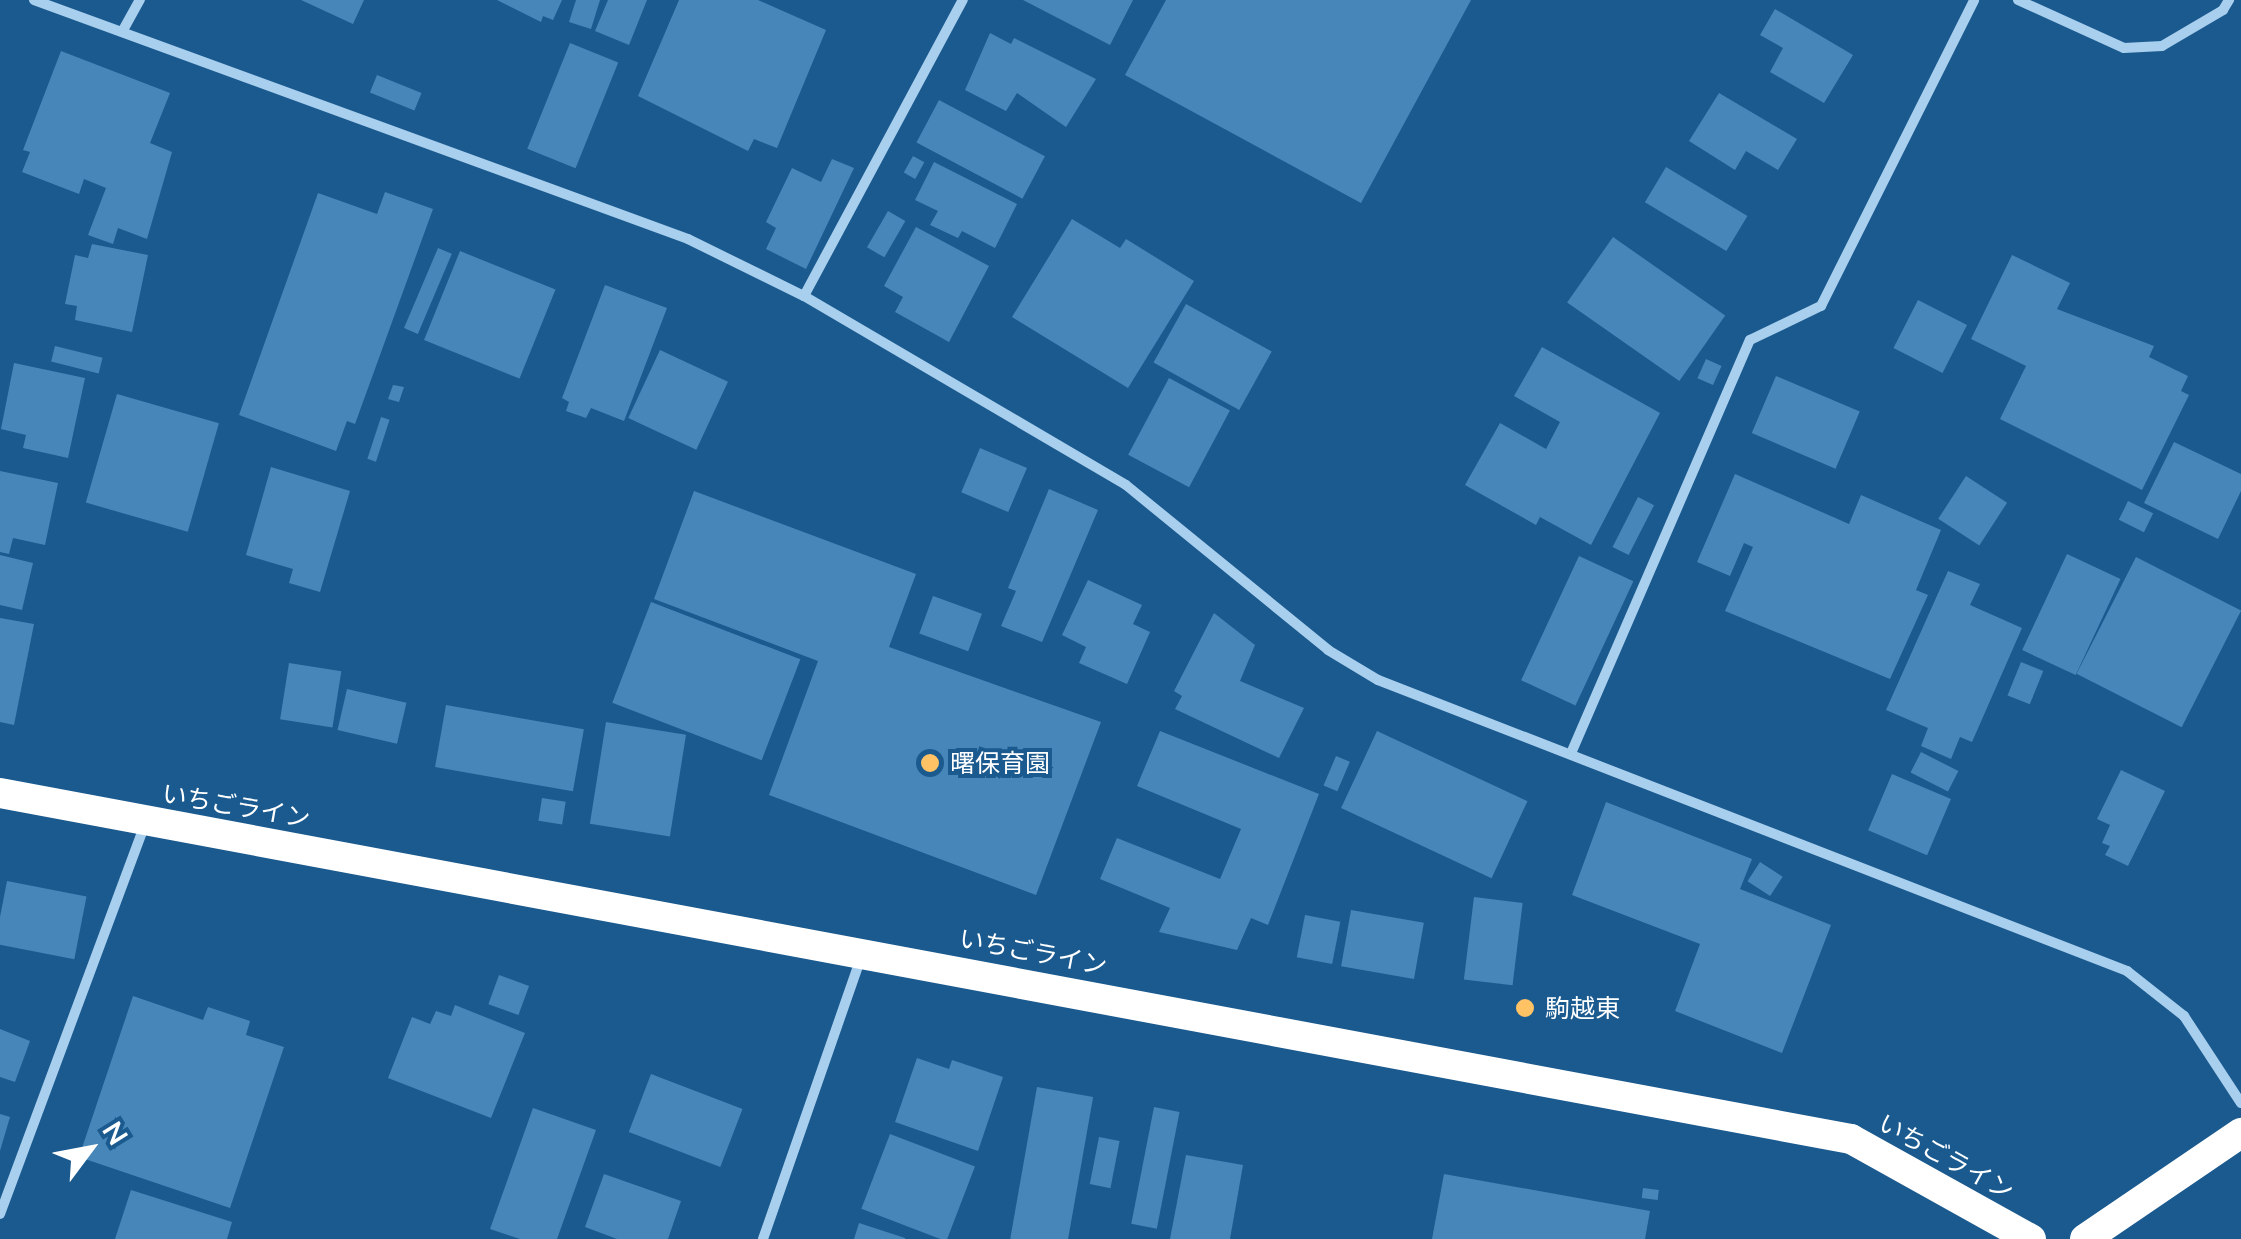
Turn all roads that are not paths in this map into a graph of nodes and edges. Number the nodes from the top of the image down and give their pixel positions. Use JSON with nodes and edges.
{"nodes":[{"id":1,"x":34,"y":0,"type":"edge"},
{"id":2,"x":140,"y":0,"type":"edge"},
{"id":3,"x":963,"y":0,"type":"edge"},
{"id":4,"x":1974,"y":0,"type":"edge"},
{"id":5,"x":2018,"y":0,"type":"edge"},
{"id":6,"x":2229,"y":0,"type":"edge"},
{"id":7,"x":122,"y":32,"type":"junction"},
{"id":8,"x":804,"y":296,"type":"junction"},
{"id":9,"x":1572,"y":751,"type":"junction"},
{"id":10,"x":0,"y":793,"type":"edge"},
{"id":11,"x":146,"y":820,"type":"junction"},
{"id":12,"x":863,"y":950,"type":"junction"},
{"id":13,"x":2241,"y":1102,"type":"edge"},
{"id":14,"x":2241,"y":1133,"type":"edge"},
{"id":15,"x":0,"y":1214,"type":"edge"},
{"id":16,"x":763,"y":1239,"type":"edge"},
{"id":17,"x":2031,"y":1239,"type":"edge"},
{"id":18,"x":2085,"y":1239,"type":"edge"}],
"edges":[{"from":1,"to":7,"type":"street"},
{"from":2,"to":7,"type":"street"},
{"from":3,"to":8,"type":"street"},
{"from":4,"to":9,"type":"street"},
{"from":5,"to":6,"type":"street"},
{"from":7,"to":8,"type":"street"},
{"from":8,"to":9,"type":"street"},
{"from":9,"to":13,"type":"street"},
{"from":10,"to":11,"type":"highway","name":"いちごライン"},
{"from":11,"to":12,"type":"highway","name":"いちごライン"},
{"from":11,"to":15,"type":"street"},
{"from":12,"to":16,"type":"street"},
{"from":12,"to":17,"type":"highway","name":"いちごライン"},
{"from":14,"to":18,"type":"highway"}]}
